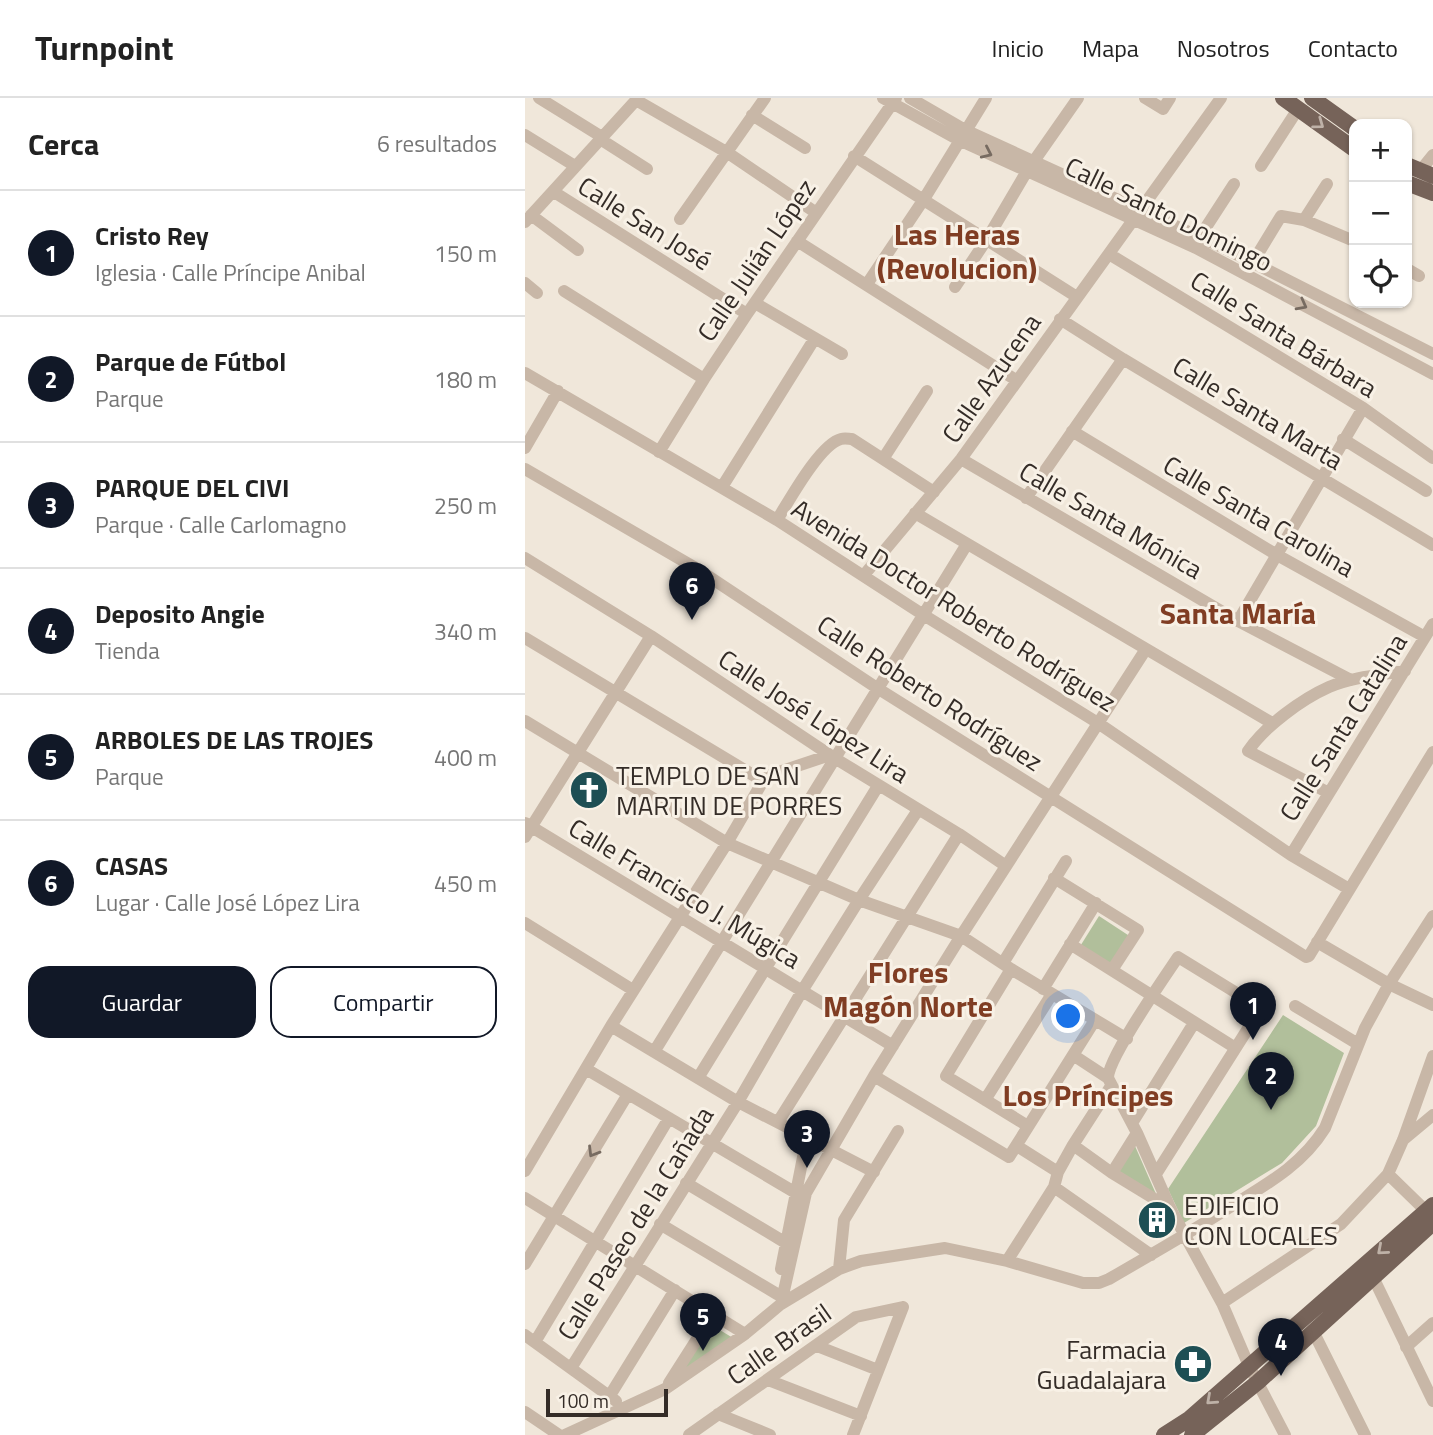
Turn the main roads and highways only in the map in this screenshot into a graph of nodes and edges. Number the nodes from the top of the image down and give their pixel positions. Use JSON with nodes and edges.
{"nodes":[{"id":1,"x":1319,"y":100,"type":"edge"},
{"id":2,"x":1290,"y":102,"type":"edge"},
{"id":3,"x":1349,"y":124,"type":"edge"},
{"id":4,"x":1349,"y":145,"type":"edge"},
{"id":5,"x":1412,"y":185,"type":"edge"},
{"id":6,"x":1433,"y":193,"type":"edge"},
{"id":7,"x":1431,"y":1213,"type":"edge"},
{"id":8,"x":1201,"y":1432,"type":"edge"},
{"id":9,"x":1164,"y":1435,"type":"edge"}],
"edges":[{"from":1,"to":3,"type":"main road"},
{"from":2,"to":4,"type":"main road","one_way":true},
{"from":5,"to":6,"type":"main road"},
{"from":7,"to":8,"type":"main road"},
{"from":7,"to":9,"type":"main road","one_way":true}]}
